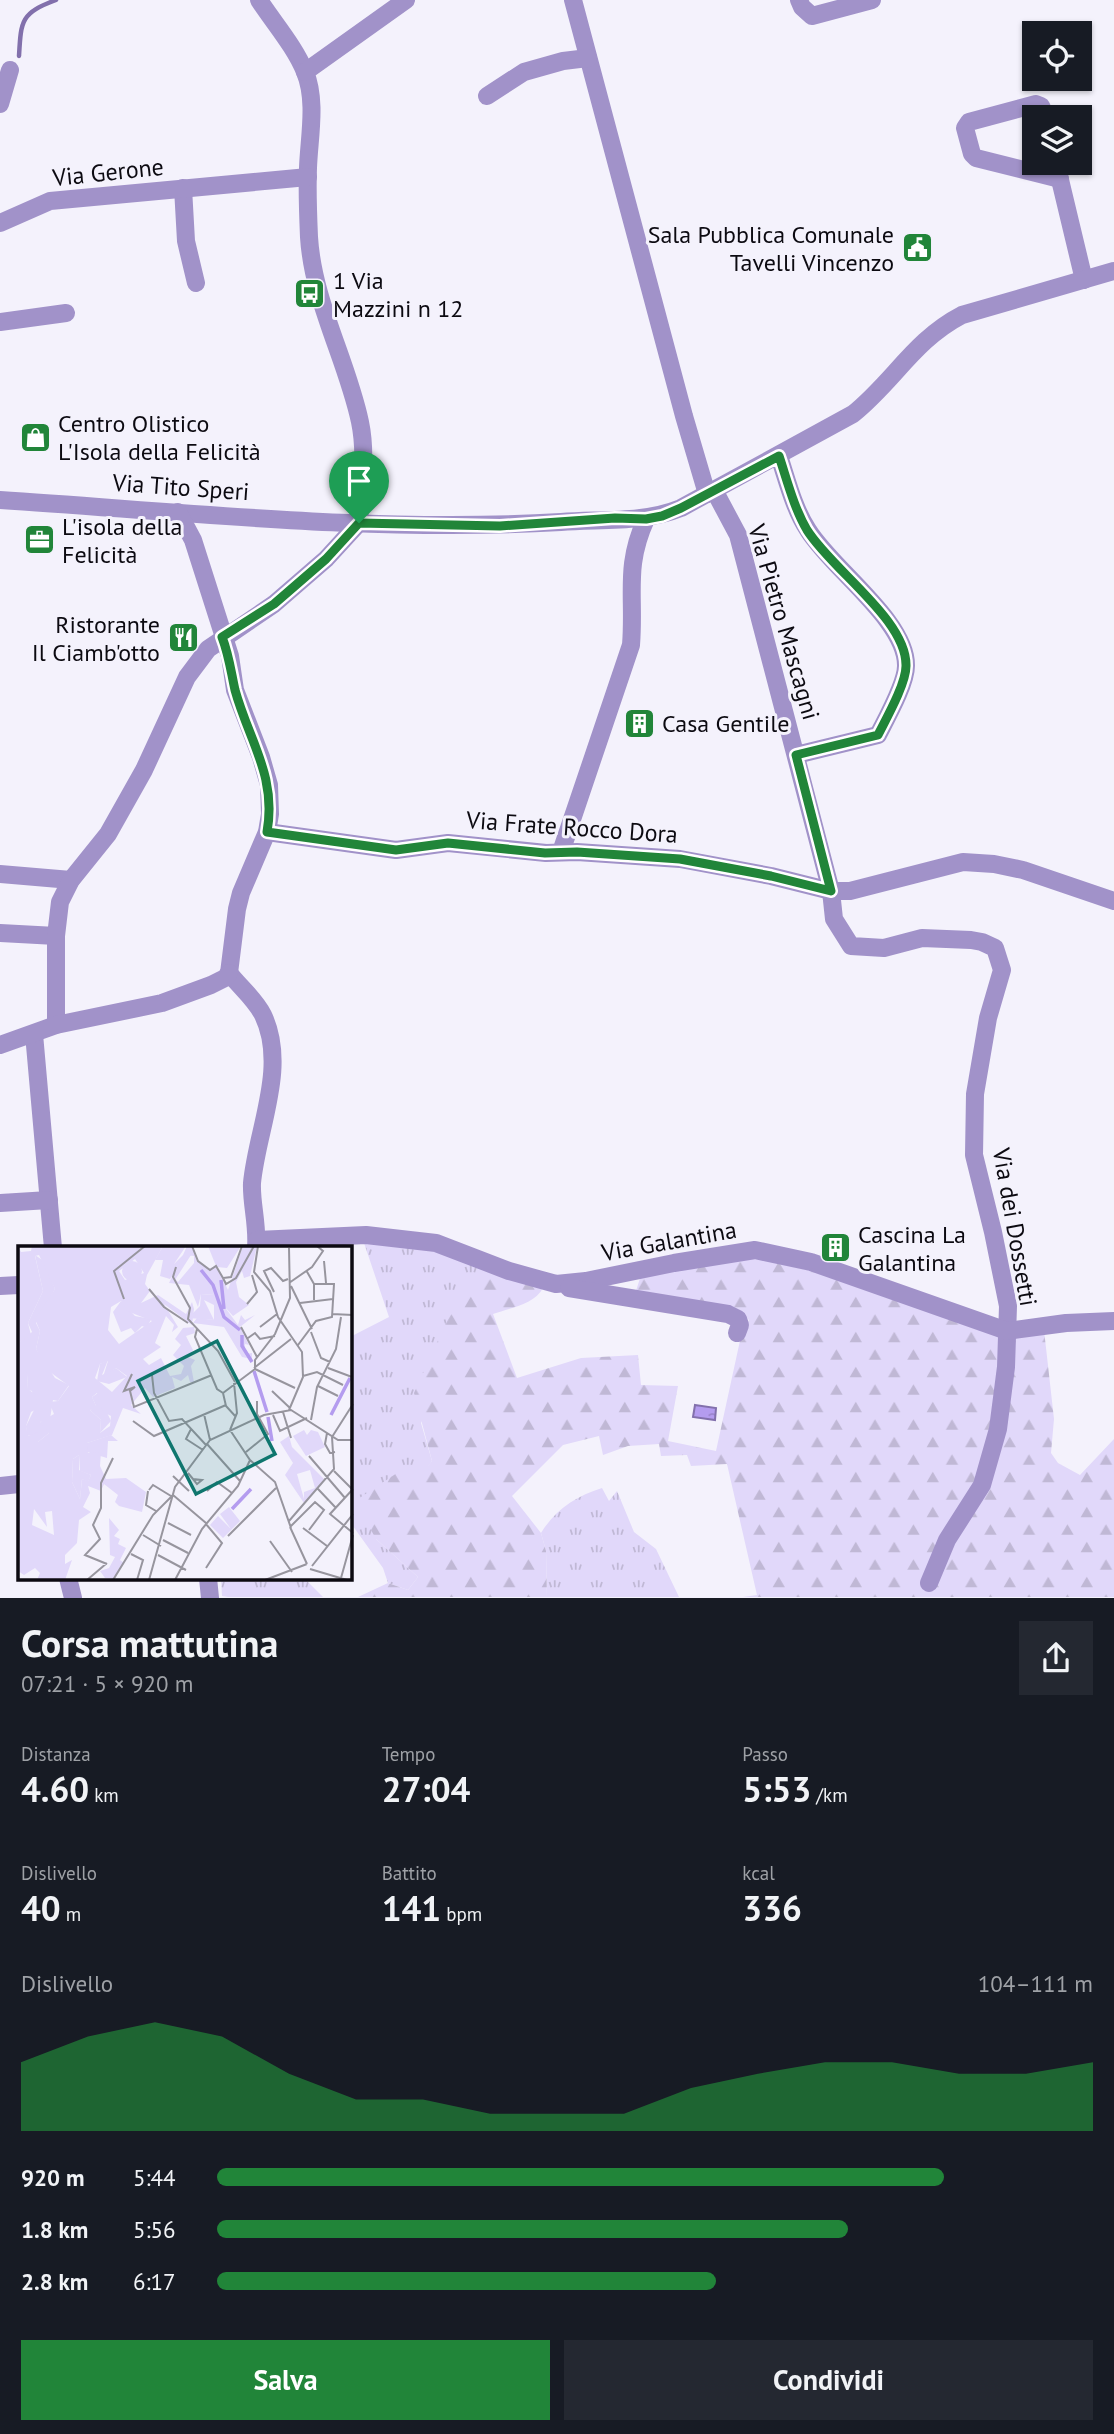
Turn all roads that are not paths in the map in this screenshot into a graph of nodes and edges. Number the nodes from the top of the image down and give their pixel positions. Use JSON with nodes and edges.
{"nodes":[{"id":1,"x":260,"y":0,"type":"edge"},
{"id":2,"x":407,"y":0,"type":"edge"},
{"id":3,"x":573,"y":0,"type":"edge"},
{"id":4,"x":799,"y":0,"type":"edge"},
{"id":5,"x":872,"y":0,"type":"edge"},
{"id":6,"x":588,"y":58,"type":"junction"},
{"id":7,"x":10,"y":71,"type":"dead end"},
{"id":8,"x":305,"y":72,"type":"junction"},
{"id":9,"x":487,"y":96,"type":"dead end"},
{"id":10,"x":0,"y":104,"type":"edge"},
{"id":11,"x":1022,"y":108,"type":"edge"},
{"id":12,"x":1022,"y":165,"type":"edge"},
{"id":13,"x":1059,"y":175,"type":"edge"},
{"id":14,"x":308,"y":177,"type":"junction"},
{"id":15,"x":183,"y":188,"type":"junction"},
{"id":16,"x":0,"y":223,"type":"edge"},
{"id":17,"x":1114,"y":271,"type":"edge"},
{"id":18,"x":1084,"y":280,"type":"junction"},
{"id":19,"x":196,"y":283,"type":"dead end"},
{"id":20,"x":66,"y":313,"type":"dead end"},
{"id":21,"x":0,"y":322,"type":"edge"},
{"id":22,"x":779,"y":456,"type":"junction"},
{"id":23,"x":711,"y":492,"type":"junction"},
{"id":24,"x":0,"y":500,"type":"edge"},
{"id":25,"x":178,"y":512,"type":"junction"},
{"id":26,"x":646,"y":519,"type":"junction"},
{"id":27,"x":359,"y":523,"type":"junction"},
{"id":28,"x":222,"y":637,"type":"junction"},
{"id":29,"x":796,"y":755,"type":"junction"},
{"id":30,"x":267,"y":832,"type":"junction"},
{"id":31,"x":561,"y":852,"type":"junction"},
{"id":32,"x":0,"y":874,"type":"edge"},
{"id":33,"x":71,"y":880,"type":"junction"},
{"id":34,"x":831,"y":891,"type":"junction"},
{"id":35,"x":1114,"y":901,"type":"edge"},
{"id":36,"x":0,"y":933,"type":"edge"},
{"id":37,"x":55,"y":936,"type":"junction"},
{"id":38,"x":229,"y":974,"type":"junction"},
{"id":39,"x":56,"y":1025,"type":"junction"},
{"id":40,"x":34,"y":1034,"type":"junction"},
{"id":41,"x":0,"y":1045,"type":"edge"},
{"id":42,"x":49,"y":1199,"type":"junction"},
{"id":43,"x":0,"y":1203,"type":"edge"},
{"id":44,"x":256,"y":1244,"type":"edge"},
{"id":45,"x":53,"y":1246,"type":"edge"},
{"id":46,"x":556,"y":1284,"type":"junction"},
{"id":47,"x":18,"y":1285,"type":"edge"},
{"id":48,"x":0,"y":1286,"type":"edge"},
{"id":49,"x":1114,"y":1321,"type":"edge"},
{"id":50,"x":1007,"y":1331,"type":"junction"},
{"id":51,"x":737,"y":1334,"type":"dead end"},
{"id":52,"x":18,"y":1484,"type":"edge"},
{"id":53,"x":0,"y":1486,"type":"edge"},
{"id":54,"x":69,"y":1580,"type":"edge"},
{"id":55,"x":208,"y":1580,"type":"edge"},
{"id":56,"x":929,"y":1583,"type":"dead end"},
{"id":57,"x":74,"y":1598,"type":"edge"},
{"id":58,"x":211,"y":1598,"type":"edge"}],
"edges":[{"from":1,"to":8,"type":"street"},
{"from":2,"to":8,"type":"street"},
{"from":3,"to":6,"type":"street","name":"Via Pietro Mascagni"},
{"from":4,"to":5,"type":"street"},
{"from":6,"to":9,"type":"street"},
{"from":6,"to":23,"type":"street","name":"Via Pietro Mascagni"},
{"from":7,"to":10,"type":"street"},
{"from":8,"to":14,"type":"street"},
{"from":11,"to":12,"type":"street"},
{"from":13,"to":18,"type":"street"},
{"from":14,"to":15,"type":"street","name":"Via Gerone"},
{"from":14,"to":27,"type":"street"},
{"from":15,"to":16,"type":"street","name":"Via Gerone"},
{"from":15,"to":19,"type":"street","name":"Via Gerone"},
{"from":17,"to":18,"type":"street"},
{"from":18,"to":22,"type":"street"},
{"from":20,"to":21,"type":"street"},
{"from":22,"to":23,"type":"street"},
{"from":22,"to":29,"type":"street"},
{"from":23,"to":26,"type":"street"},
{"from":23,"to":29,"type":"street","name":"Via Pietro Mascagni"},
{"from":24,"to":25,"type":"street","name":"Via Tito Speri"},
{"from":25,"to":27,"type":"street","name":"Via Tito Speri"},
{"from":25,"to":28,"type":"street"},
{"from":26,"to":27,"type":"street","name":"Via Tito Speri"},
{"from":26,"to":31,"type":"street"},
{"from":27,"to":28,"type":"street"},
{"from":28,"to":30,"type":"street"},
{"from":28,"to":33,"type":"street"},
{"from":29,"to":34,"type":"street","name":"Via Pietro Mascagni"},
{"from":30,"to":31,"type":"street","name":"Via Frate Rocco Dora"},
{"from":30,"to":38,"type":"street"},
{"from":31,"to":34,"type":"street","name":"Via Frate Rocco Dora"},
{"from":32,"to":33,"type":"street"},
{"from":33,"to":37,"type":"street"},
{"from":34,"to":35,"type":"street","name":"Via Frate Rocco Dora"},
{"from":34,"to":50,"type":"street","name":"Via dei Dossetti"},
{"from":36,"to":37,"type":"street"},
{"from":37,"to":39,"type":"street"},
{"from":38,"to":39,"type":"street"},
{"from":38,"to":44,"type":"street"},
{"from":39,"to":40,"type":"street"},
{"from":40,"to":41,"type":"street"},
{"from":40,"to":42,"type":"street"},
{"from":42,"to":43,"type":"street"},
{"from":42,"to":45,"type":"street"},
{"from":44,"to":46,"type":"street","name":"Via Galantina"},
{"from":46,"to":50,"type":"street","name":"Via Galantina"},
{"from":46,"to":51,"type":"street","name":"Via Galantina"},
{"from":47,"to":48,"type":"street"},
{"from":49,"to":50,"type":"street","name":"Via Galantina"},
{"from":50,"to":56,"type":"street","name":"Via dei Dossetti"},
{"from":52,"to":53,"type":"street"},
{"from":54,"to":57,"type":"street"},
{"from":55,"to":58,"type":"street"}]}
